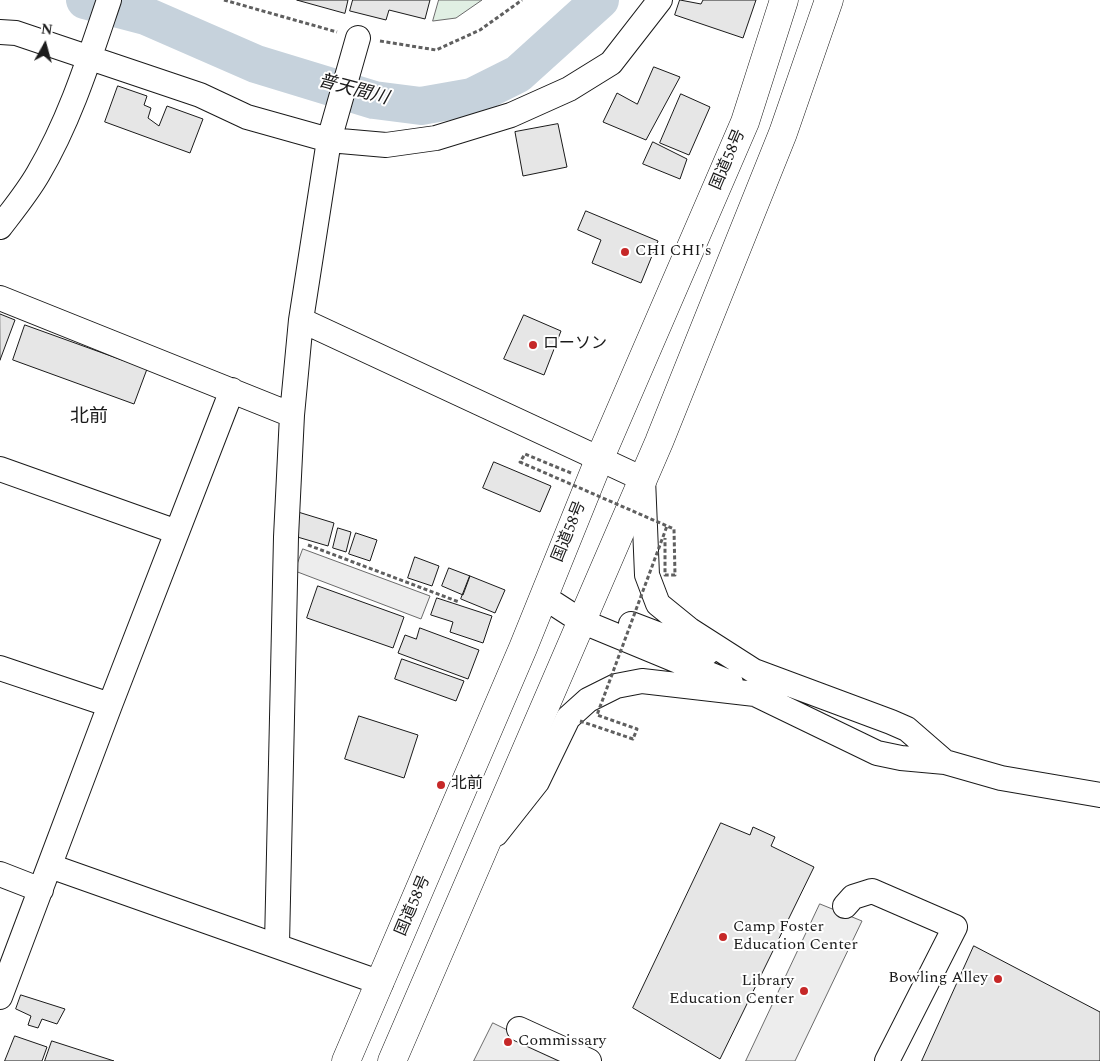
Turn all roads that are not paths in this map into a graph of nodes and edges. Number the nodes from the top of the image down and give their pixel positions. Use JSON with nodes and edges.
{"nodes":[{"id":1,"x":109,"y":0,"type":"edge"},
{"id":2,"x":660,"y":0,"type":"edge"},
{"id":3,"x":784,"y":0,"type":"edge"},
{"id":4,"x":829,"y":0,"type":"edge"},
{"id":5,"x":0,"y":32,"type":"edge"},
{"id":6,"x":358,"y":38,"type":"dead end"},
{"id":7,"x":92,"y":52,"type":"junction"},
{"id":8,"x":331,"y":132,"type":"junction"},
{"id":9,"x":0,"y":227,"type":"edge"},
{"id":10,"x":0,"y":298,"type":"edge"},
{"id":11,"x":301,"y":320,"type":"junction"},
{"id":12,"x":232,"y":390,"type":"junction"},
{"id":13,"x":292,"y":415,"type":"junction"},
{"id":14,"x":599,"y":460,"type":"junction"},
{"id":15,"x":0,"y":469,"type":"edge"},
{"id":16,"x":642,"y":479,"type":"junction"},
{"id":17,"x":177,"y":532,"type":"junction"},
{"id":18,"x":544,"y":597,"type":"junction"},
{"id":19,"x":584,"y":614,"type":"junction"},
{"id":20,"x":0,"y":668,"type":"edge"},
{"id":21,"x":755,"y":683,"type":"junction"},
{"id":22,"x":110,"y":705,"type":"junction"},
{"id":23,"x":946,"y":762,"type":"junction"},
{"id":24,"x":1100,"y":795,"type":"edge"},
{"id":25,"x":484,"y":850,"type":"junction"},
{"id":26,"x":50,"y":866,"type":"junction"},
{"id":27,"x":0,"y":874,"type":"edge"},
{"id":28,"x":40,"y":890,"type":"junction"},
{"id":29,"x":845,"y":906,"type":"dead end"},
{"id":30,"x":277,"y":944,"type":"junction"},
{"id":31,"x":380,"y":983,"type":"junction"},
{"id":32,"x":0,"y":997,"type":"edge"},
{"id":33,"x":519,"y":1029,"type":"dead end"},
{"id":34,"x":346,"y":1061,"type":"edge"},
{"id":35,"x":392,"y":1061,"type":"edge"},
{"id":36,"x":589,"y":1061,"type":"edge"},
{"id":37,"x":887,"y":1061,"type":"edge"}],
"edges":[{"from":1,"to":7,"type":"street"},
{"from":2,"to":8,"type":"street"},
{"from":3,"to":14,"type":"highway","name":"国道58号"},
{"from":4,"to":16,"type":"highway"},
{"from":5,"to":7,"type":"street"},
{"from":6,"to":8,"type":"street"},
{"from":7,"to":8,"type":"street"},
{"from":7,"to":9,"type":"street"},
{"from":8,"to":11,"type":"street"},
{"from":10,"to":12,"type":"street"},
{"from":11,"to":13,"type":"street"},
{"from":11,"to":14,"type":"street"},
{"from":12,"to":13,"type":"street"},
{"from":12,"to":17,"type":"street"},
{"from":13,"to":30,"type":"street"},
{"from":14,"to":16,"type":"street"},
{"from":14,"to":18,"type":"highway","name":"国道58号"},
{"from":15,"to":17,"type":"street"},
{"from":16,"to":19,"type":"highway"},
{"from":16,"to":21,"type":"street"},
{"from":17,"to":22,"type":"street"},
{"from":18,"to":19,"type":"street"},
{"from":18,"to":31,"type":"highway","name":"国道58号"},
{"from":19,"to":21,"type":"street"},
{"from":19,"to":25,"type":"highway"},
{"from":20,"to":22,"type":"street"},
{"from":21,"to":23,"type":"street"},
{"from":21,"to":23,"type":"street"},
{"from":21,"to":25,"type":"street"},
{"from":22,"to":26,"type":"street"},
{"from":23,"to":24,"type":"street"},
{"from":25,"to":35,"type":"highway"},
{"from":26,"to":28,"type":"street"},
{"from":26,"to":30,"type":"street"},
{"from":27,"to":28,"type":"street"},
{"from":28,"to":32,"type":"street"},
{"from":29,"to":37,"type":"street"},
{"from":30,"to":31,"type":"street"},
{"from":31,"to":34,"type":"highway","name":"国道58号"},
{"from":33,"to":36,"type":"street"}]}
